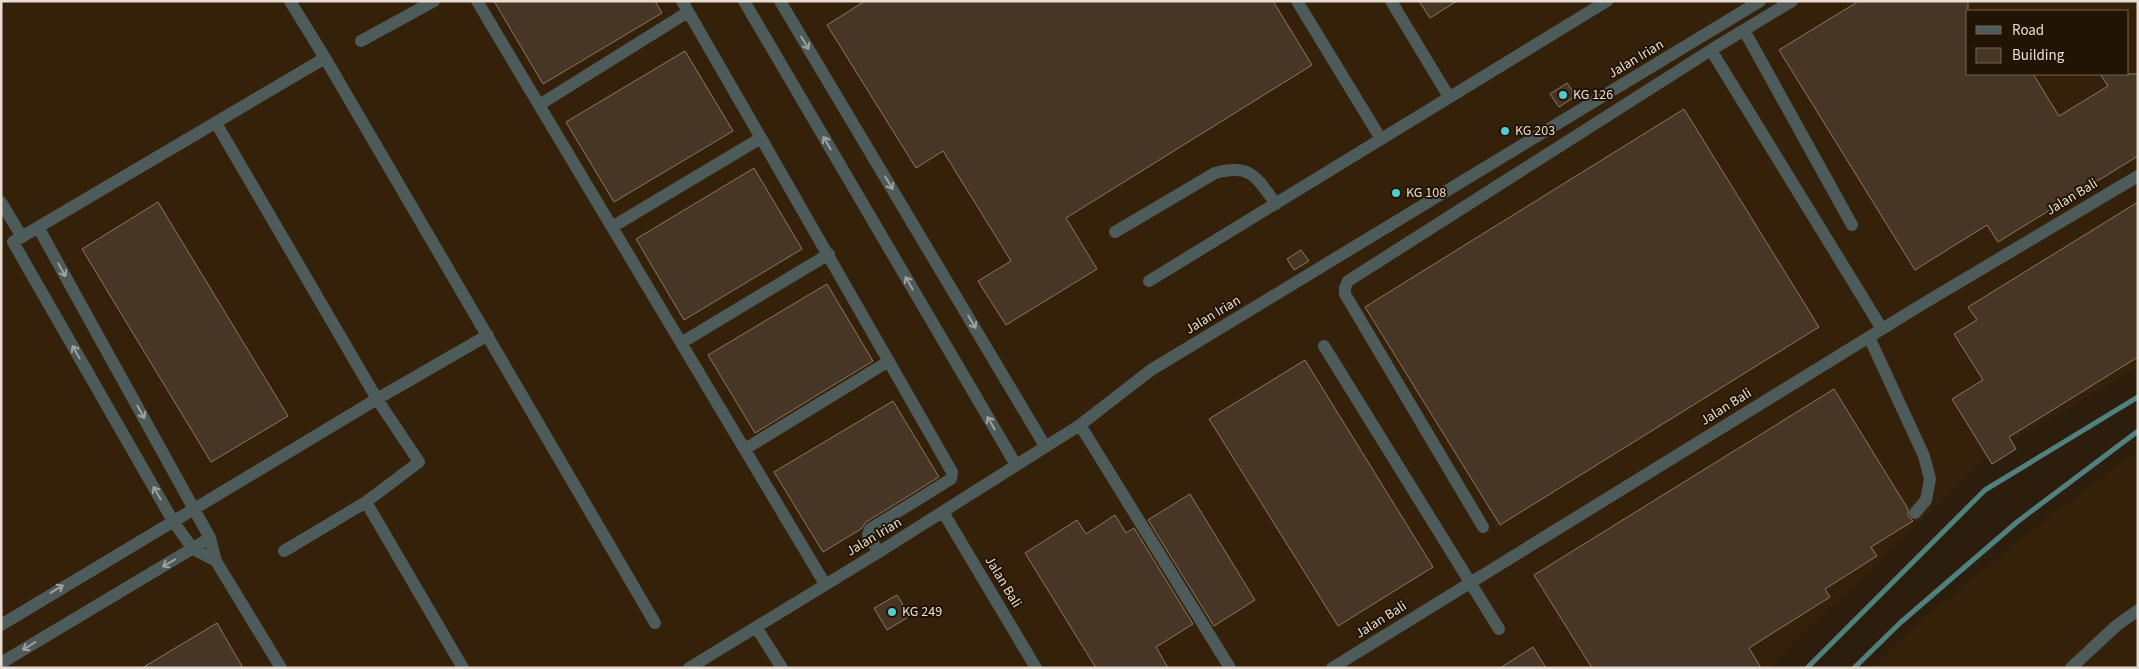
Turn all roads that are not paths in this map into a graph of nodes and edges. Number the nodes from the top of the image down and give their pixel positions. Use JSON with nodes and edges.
{"nodes":[{"id":1,"x":290,"y":1,"type":"edge"},
{"id":2,"x":434,"y":1,"type":"edge"},
{"id":3,"x":477,"y":1,"type":"edge"},
{"id":4,"x":780,"y":1,"type":"edge"},
{"id":5,"x":1297,"y":1,"type":"edge"},
{"id":6,"x":1391,"y":1,"type":"edge"},
{"id":7,"x":1607,"y":1,"type":"edge"},
{"id":8,"x":1760,"y":1,"type":"edge"},
{"id":9,"x":1792,"y":1,"type":"edge"},
{"id":10,"x":750,"y":4,"type":"edge"},
{"id":11,"x":685,"y":6,"type":"edge"},
{"id":12,"x":1744,"y":30,"type":"junction"},
{"id":13,"x":361,"y":41,"type":"dead end"},
{"id":14,"x":1711,"y":50,"type":"junction"},
{"id":15,"x":326,"y":58,"type":"junction"},
{"id":16,"x":1449,"y":97,"type":"junction"},
{"id":17,"x":539,"y":105,"type":"junction"},
{"id":18,"x":216,"y":123,"type":"junction"},
{"id":19,"x":761,"y":138,"type":"junction"},
{"id":20,"x":1381,"y":139,"type":"junction"},
{"id":21,"x":2138,"y":176,"type":"edge"},
{"id":22,"x":1,"y":202,"type":"edge"},
{"id":23,"x":1276,"y":204,"type":"junction"},
{"id":24,"x":1852,"y":224,"type":"dead end"},
{"id":25,"x":38,"y":227,"type":"junction"},
{"id":26,"x":612,"y":227,"type":"junction"},
{"id":27,"x":1115,"y":232,"type":"dead end"},
{"id":28,"x":17,"y":239,"type":"junction"},
{"id":29,"x":829,"y":254,"type":"junction"},
{"id":30,"x":1149,"y":282,"type":"dead end"},
{"id":31,"x":1882,"y":329,"type":"junction"},
{"id":32,"x":488,"y":335,"type":"junction"},
{"id":33,"x":1869,"y":337,"type":"junction"},
{"id":34,"x":681,"y":343,"type":"junction"},
{"id":35,"x":1324,"y":346,"type":"dead end"},
{"id":36,"x":889,"y":361,"type":"junction"},
{"id":37,"x":377,"y":398,"type":"junction"},
{"id":38,"x":1080,"y":425,"type":"junction"},
{"id":39,"x":1045,"y":446,"type":"junction"},
{"id":40,"x":745,"y":449,"type":"junction"},
{"id":41,"x":1016,"y":465,"type":"junction"},
{"id":42,"x":366,"y":502,"type":"junction"},
{"id":43,"x":195,"y":508,"type":"junction"},
{"id":44,"x":943,"y":512,"type":"junction"},
{"id":45,"x":1915,"y":513,"type":"dead end"},
{"id":46,"x":173,"y":521,"type":"junction"},
{"id":47,"x":1483,"y":527,"type":"dead end"},
{"id":48,"x":210,"y":538,"type":"junction"},
{"id":49,"x":193,"y":549,"type":"junction"},
{"id":50,"x":284,"y":551,"type":"dead end"},
{"id":51,"x":879,"y":552,"type":"junction"},
{"id":52,"x":216,"y":561,"type":"junction"},
{"id":53,"x":1471,"y":582,"type":"junction"},
{"id":54,"x":825,"y":584,"type":"junction"},
{"id":55,"x":2138,"y":610,"type":"edge"},
{"id":56,"x":656,"y":623,"type":"dead end"},
{"id":57,"x":1,"y":624,"type":"edge"},
{"id":58,"x":756,"y":627,"type":"junction"},
{"id":59,"x":1500,"y":629,"type":"dead end"},
{"id":60,"x":1,"y":663,"type":"edge"},
{"id":61,"x":281,"y":668,"type":"edge"},
{"id":62,"x":463,"y":668,"type":"edge"},
{"id":63,"x":689,"y":668,"type":"edge"},
{"id":64,"x":782,"y":668,"type":"edge"},
{"id":65,"x":1036,"y":668,"type":"edge"},
{"id":66,"x":1230,"y":668,"type":"edge"},
{"id":67,"x":1332,"y":668,"type":"edge"},
{"id":68,"x":2071,"y":668,"type":"edge"}],
"edges":[{"from":1,"to":15,"type":"lane"},
{"from":2,"to":13,"type":"lane"},
{"from":3,"to":17,"type":"lane"},
{"from":4,"to":39,"type":"lane","one_way":true},
{"from":5,"to":20,"type":"lane"},
{"from":6,"to":16,"type":"lane"},
{"from":7,"to":16,"type":"lane"},
{"from":8,"to":38,"type":"lane","name":"Jalan Irian"},
{"from":9,"to":12,"type":"lane"},
{"from":41,"to":10,"type":"lane","one_way":true},
{"from":11,"to":17,"type":"lane"},
{"from":11,"to":19,"type":"lane"},
{"from":12,"to":14,"type":"lane"},
{"from":12,"to":24,"type":"lane"},
{"from":14,"to":31,"type":"lane"},
{"from":14,"to":47,"type":"lane"},
{"from":15,"to":18,"type":"lane"},
{"from":15,"to":32,"type":"lane"},
{"from":16,"to":20,"type":"lane"},
{"from":17,"to":26,"type":"lane"},
{"from":18,"to":25,"type":"lane"},
{"from":18,"to":37,"type":"lane"},
{"from":19,"to":26,"type":"lane"},
{"from":19,"to":29,"type":"lane"},
{"from":20,"to":23,"type":"lane"},
{"from":21,"to":31,"type":"lane","name":"Jalan Bali"},
{"from":22,"to":28,"type":"lane"},
{"from":23,"to":27,"type":"lane"},
{"from":23,"to":30,"type":"lane"},
{"from":25,"to":28,"type":"lane"},
{"from":25,"to":43,"type":"lane","one_way":true},
{"from":26,"to":34,"type":"lane"},
{"from":46,"to":28,"type":"lane","one_way":true},
{"from":29,"to":34,"type":"lane"},
{"from":29,"to":36,"type":"lane"},
{"from":31,"to":33,"type":"lane","name":"Jalan Bali"},
{"from":32,"to":37,"type":"lane"},
{"from":32,"to":56,"type":"lane"},
{"from":33,"to":45,"type":"lane"},
{"from":33,"to":53,"type":"lane","name":"Jalan Bali"},
{"from":34,"to":40,"type":"lane"},
{"from":35,"to":53,"type":"lane"},
{"from":36,"to":40,"type":"lane"},
{"from":36,"to":51,"type":"lane"},
{"from":37,"to":42,"type":"lane"},
{"from":37,"to":43,"type":"lane"},
{"from":38,"to":39,"type":"lane","name":"Jalan Irian"},
{"from":38,"to":66,"type":"lane"},
{"from":39,"to":41,"type":"lane","name":"Jalan Irian"},
{"from":40,"to":54,"type":"lane"},
{"from":41,"to":44,"type":"lane","name":"Jalan Irian"},
{"from":42,"to":50,"type":"lane"},
{"from":42,"to":62,"type":"lane"},
{"from":43,"to":46,"type":"lane"},
{"from":43,"to":48,"type":"lane"},
{"from":44,"to":51,"type":"lane","name":"Jalan Irian"},
{"from":44,"to":65,"type":"lane","name":"Jalan Bali"},
{"from":46,"to":49,"type":"lane"},
{"from":57,"to":46,"type":"lane","one_way":true},
{"from":48,"to":49,"type":"lane"},
{"from":48,"to":52,"type":"lane"},
{"from":49,"to":52,"type":"lane"},
{"from":49,"to":60,"type":"lane","one_way":true},
{"from":51,"to":54,"type":"lane","name":"Jalan Irian"},
{"from":52,"to":61,"type":"lane"},
{"from":53,"to":59,"type":"lane"},
{"from":53,"to":67,"type":"lane","name":"Jalan Bali"},
{"from":54,"to":58,"type":"lane","name":"Jalan Irian"},
{"from":55,"to":68,"type":"lane"},
{"from":58,"to":63,"type":"lane","name":"Jalan Irian"},
{"from":58,"to":64,"type":"lane"}]}
